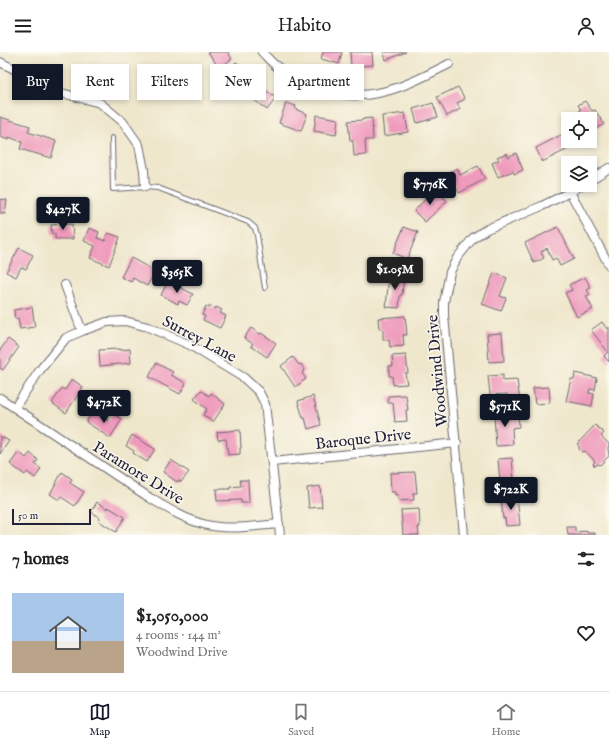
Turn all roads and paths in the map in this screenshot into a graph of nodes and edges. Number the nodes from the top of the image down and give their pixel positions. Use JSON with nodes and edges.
{"nodes":[{"id":1,"x":262,"y":52,"type":"edge"},
{"id":2,"x":0,"y":62,"type":"edge"},
{"id":3,"x":449,"y":64,"type":"dead end"},
{"id":4,"x":112,"y":138,"type":"dead end"},
{"id":5,"x":609,"y":168,"type":"edge"},
{"id":6,"x":597,"y":176,"type":"edge"},
{"id":7,"x":145,"y":186,"type":"junction"},
{"id":8,"x":570,"y":192,"type":"joint"},
{"id":9,"x":609,"y":265,"type":"edge"},
{"id":10,"x":65,"y":285,"type":"dead end"},
{"id":11,"x":266,"y":288,"type":"dead end"},
{"id":12,"x":82,"y":331,"type":"junction"},
{"id":13,"x":0,"y":398,"type":"edge"},
{"id":14,"x":15,"y":407,"type":"junction"},
{"id":15,"x":457,"y":443,"type":"junction"},
{"id":16,"x":272,"y":462,"type":"junction"},
{"id":17,"x":279,"y":524,"type":"junction"},
{"id":18,"x":280,"y":535,"type":"edge"},
{"id":19,"x":464,"y":535,"type":"edge"}],
"edges":[{"from":1,"to":3,"type":"street"},
{"from":2,"to":7,"type":"street"},
{"from":4,"to":7,"type":"lane"},
{"from":5,"to":6,"type":"street"},
{"from":7,"to":11,"type":"lane"},
{"from":8,"to":9,"type":"street"},
{"from":8,"to":15,"type":"street","name":"Woodwind Drive"},
{"from":10,"to":12,"type":"street"},
{"from":12,"to":14,"type":"street","name":"Surrey Lane"},
{"from":12,"to":16,"type":"street","name":"Surrey Lane"},
{"from":13,"to":14,"type":"street","name":"Paramore Drive"},
{"from":14,"to":17,"type":"street","name":"Paramore Drive"},
{"from":15,"to":16,"type":"street","name":"Baroque Drive"},
{"from":15,"to":19,"type":"street","name":"Woodwind Drive"},
{"from":16,"to":17,"type":"street","name":"Surrey Lane"},
{"from":17,"to":18,"type":"street","name":"Surrey Lane"}]}
